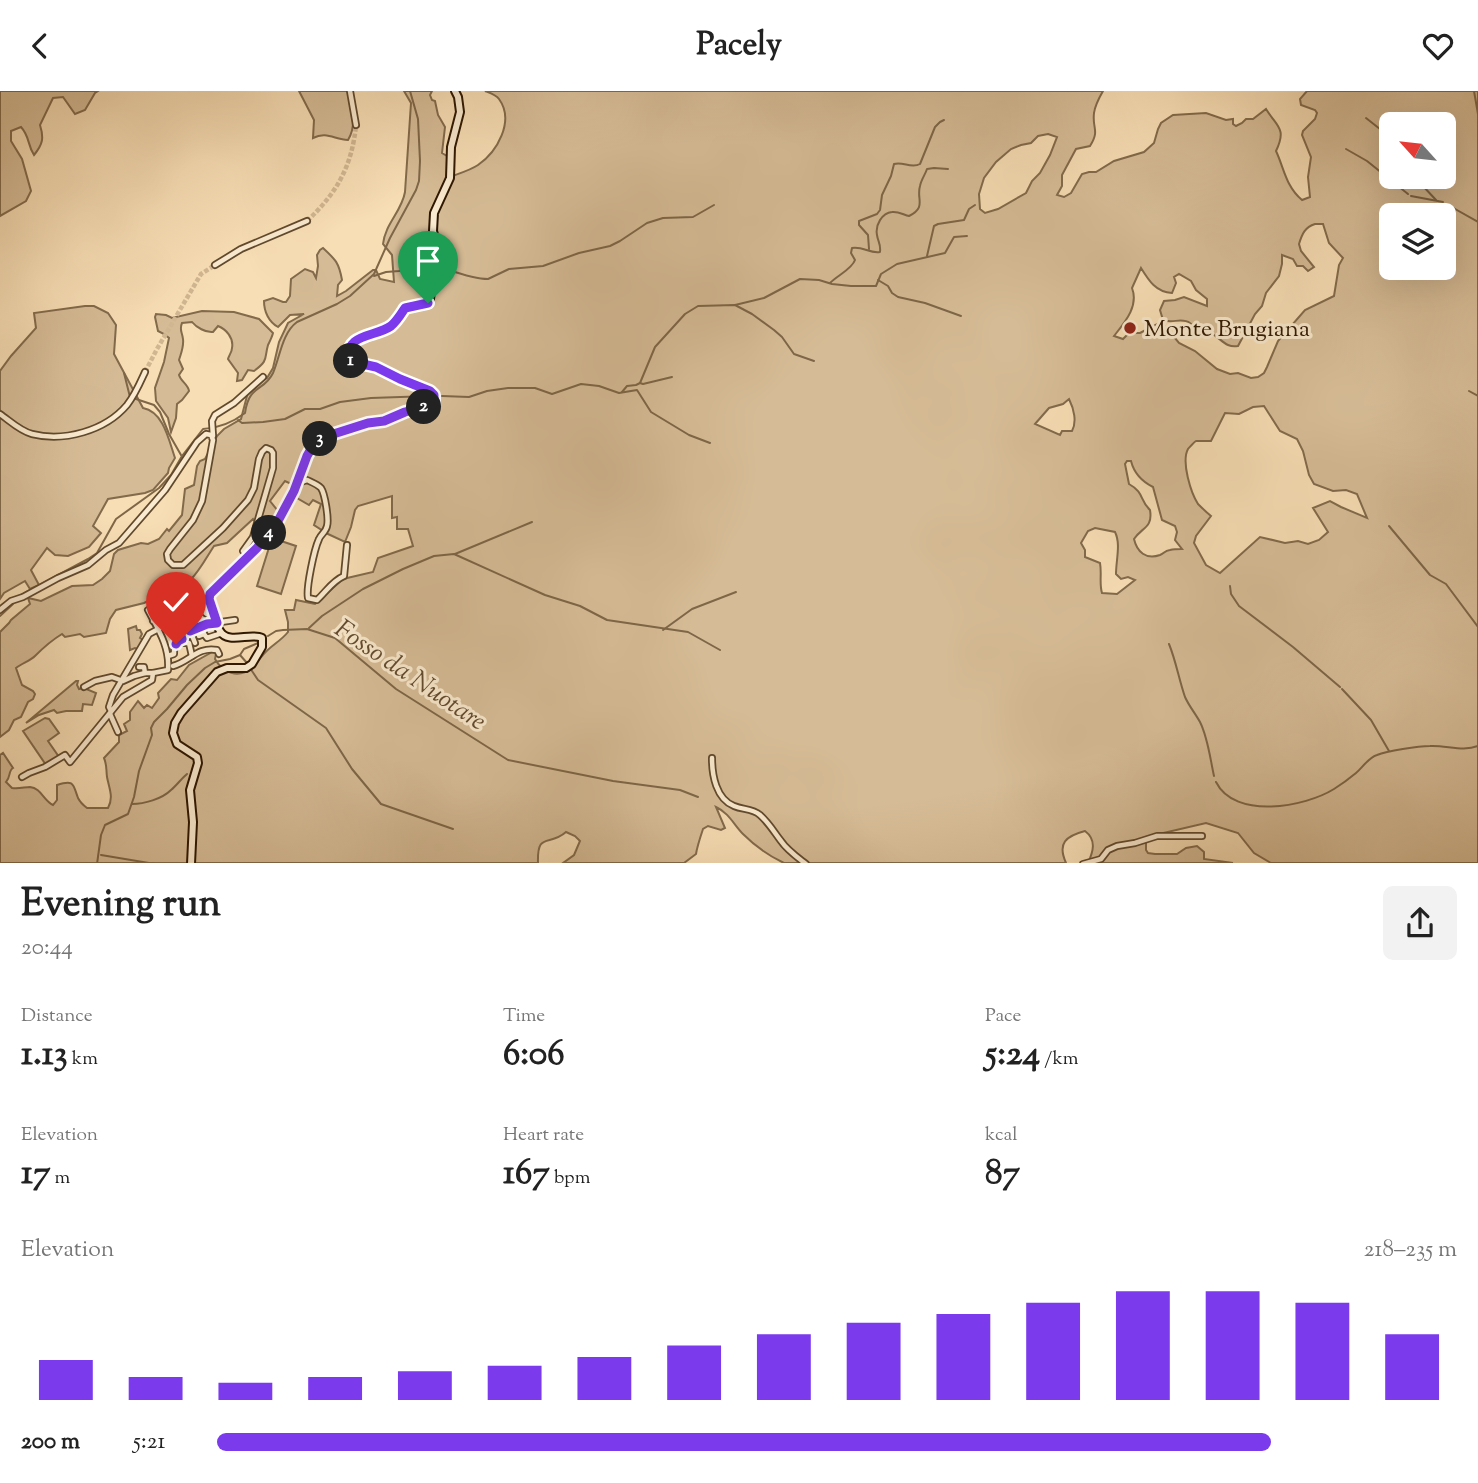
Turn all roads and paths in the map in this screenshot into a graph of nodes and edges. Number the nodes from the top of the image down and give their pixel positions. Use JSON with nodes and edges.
{"nodes":[{"id":1,"x":350,"y":91,"type":"edge"},
{"id":2,"x":455,"y":91,"type":"edge"},
{"id":3,"x":356,"y":125,"type":"tunnel mouth"},
{"id":4,"x":307,"y":221,"type":"tunnel mouth"},
{"id":5,"x":215,"y":265,"type":"tunnel mouth"},
{"id":6,"x":145,"y":372,"type":"tunnel mouth"},
{"id":7,"x":263,"y":377,"type":"dead end"},
{"id":8,"x":0,"y":414,"type":"edge"},
{"id":9,"x":213,"y":431,"type":"junction"},
{"id":10,"x":297,"y":484,"type":"junction"},
{"id":11,"x":347,"y":545,"type":"dead end"},
{"id":12,"x":248,"y":557,"type":"junction"},
{"id":13,"x":192,"y":586,"type":"dead end"},
{"id":14,"x":0,"y":610,"type":"edge"},
{"id":15,"x":148,"y":610,"type":"dead end"},
{"id":16,"x":175,"y":610,"type":"dead end"},
{"id":17,"x":157,"y":611,"type":"dead end"},
{"id":18,"x":167,"y":613,"type":"junction"},
{"id":19,"x":182,"y":615,"type":"junction"},
{"id":20,"x":235,"y":620,"type":"dead end"},
{"id":21,"x":153,"y":621,"type":"junction"},
{"id":22,"x":217,"y":622,"type":"junction"},
{"id":23,"x":178,"y":624,"type":"junction"},
{"id":24,"x":201,"y":626,"type":"junction"},
{"id":25,"x":159,"y":629,"type":"junction"},
{"id":26,"x":190,"y":630,"type":"junction"},
{"id":27,"x":222,"y":633,"type":"junction"},
{"id":28,"x":203,"y":635,"type":"junction"},
{"id":29,"x":187,"y":643,"type":"junction"},
{"id":30,"x":219,"y":655,"type":"dead end"},
{"id":31,"x":168,"y":656,"type":"junction"},
{"id":32,"x":192,"y":656,"type":"junction"},
{"id":33,"x":173,"y":666,"type":"dead end"},
{"id":34,"x":139,"y":667,"type":"dead end"},
{"id":35,"x":151,"y":673,"type":"junction"},
{"id":36,"x":122,"y":681,"type":"junction"},
{"id":37,"x":84,"y":687,"type":"dead end"},
{"id":38,"x":110,"y":712,"type":"junction"},
{"id":39,"x":117,"y":732,"type":"dead end"},
{"id":40,"x":712,"y":758,"type":"dead end"},
{"id":41,"x":22,"y":778,"type":"dead end"},
{"id":42,"x":1202,"y":836,"type":"dead end"},
{"id":43,"x":191,"y":863,"type":"edge"},
{"id":44,"x":806,"y":863,"type":"edge"},
{"id":45,"x":1083,"y":863,"type":"edge"}],
"edges":[{"from":1,"to":3,"type":"street"},
{"from":2,"to":10,"type":"street"},
{"from":4,"to":5,"type":"street"},
{"from":6,"to":8,"type":"street"},
{"from":7,"to":9,"type":"street"},
{"from":9,"to":12,"type":"street"},
{"from":9,"to":14,"type":"street"},
{"from":10,"to":11,"type":"street"},
{"from":10,"to":12,"type":"street"},
{"from":12,"to":22,"type":"street"},
{"from":13,"to":19,"type":"street"},
{"from":15,"to":21,"type":"street"},
{"from":16,"to":18,"type":"street"},
{"from":17,"to":18,"type":"street"},
{"from":18,"to":21,"type":"street"},
{"from":19,"to":22,"type":"street"},
{"from":19,"to":23,"type":"street"},
{"from":20,"to":22,"type":"street"},
{"from":21,"to":25,"type":"street"},
{"from":22,"to":24,"type":"street"},
{"from":22,"to":27,"type":"street"},
{"from":23,"to":25,"type":"street"},
{"from":23,"to":26,"type":"street"},
{"from":23,"to":29,"type":"street"},
{"from":24,"to":26,"type":"street"},
{"from":24,"to":28,"type":"street"},
{"from":25,"to":31,"type":"street"},
{"from":25,"to":36,"type":"street"},
{"from":26,"to":29,"type":"street"},
{"from":27,"to":28,"type":"street"},
{"from":27,"to":43,"type":"street"},
{"from":28,"to":29,"type":"street"},
{"from":29,"to":31,"type":"street"},
{"from":29,"to":32,"type":"street"},
{"from":30,"to":32,"type":"street"},
{"from":31,"to":35,"type":"street"},
{"from":32,"to":33,"type":"street"},
{"from":34,"to":35,"type":"street"},
{"from":35,"to":36,"type":"street"},
{"from":35,"to":38,"type":"street"},
{"from":36,"to":37,"type":"street"},
{"from":36,"to":38,"type":"street"},
{"from":38,"to":39,"type":"street"},
{"from":38,"to":41,"type":"street"},
{"from":40,"to":44,"type":"street"},
{"from":42,"to":45,"type":"street"}]}
